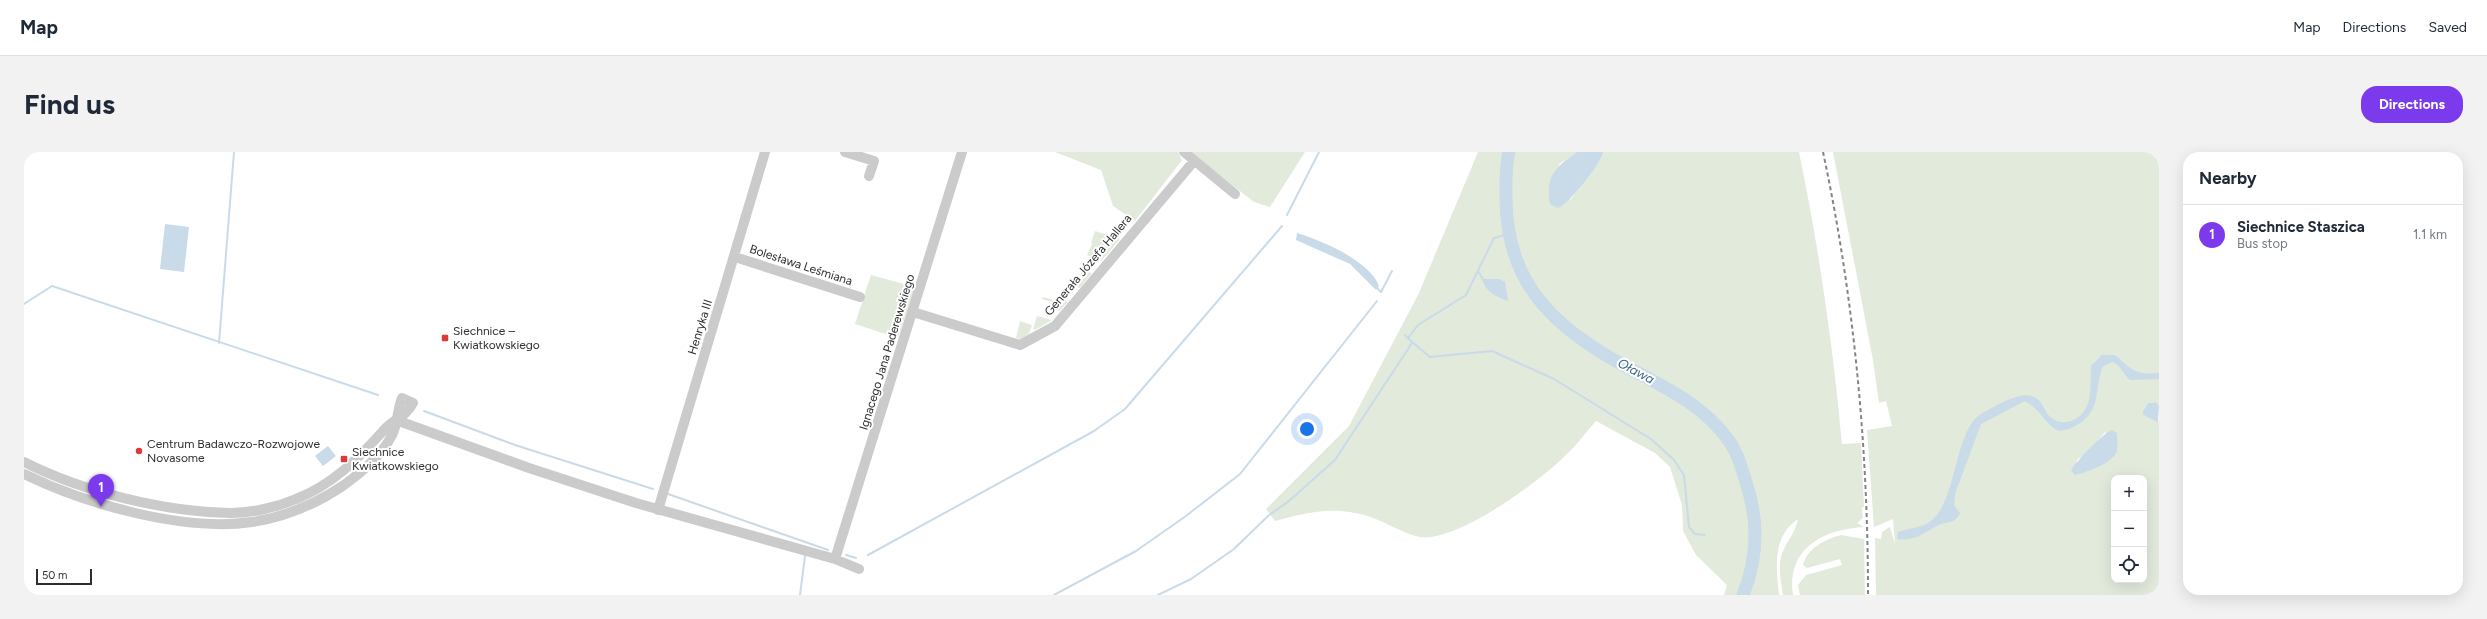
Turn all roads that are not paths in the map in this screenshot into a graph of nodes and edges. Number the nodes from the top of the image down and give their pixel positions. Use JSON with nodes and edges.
{"nodes":[{"id":1,"x":765,"y":152,"type":"edge"},
{"id":2,"x":845,"y":152,"type":"edge"},
{"id":3,"x":962,"y":152,"type":"edge"},
{"id":4,"x":1184,"y":152,"type":"edge"},
{"id":5,"x":1194,"y":161,"type":"junction"},
{"id":6,"x":869,"y":176,"type":"dead end"},
{"id":7,"x":1235,"y":194,"type":"dead end"},
{"id":8,"x":735,"y":257,"type":"junction"},
{"id":9,"x":860,"y":297,"type":"dead end"},
{"id":10,"x":913,"y":312,"type":"junction"},
{"id":11,"x":396,"y":420,"type":"junction"},
{"id":12,"x":24,"y":462,"type":"edge"},
{"id":13,"x":24,"y":474,"type":"edge"},
{"id":14,"x":658,"y":510,"type":"junction"},
{"id":15,"x":835,"y":559,"type":"junction"},
{"id":16,"x":859,"y":570,"type":"dead end"}],
"edges":[{"from":1,"to":8,"type":"street","name":"Henryka III"},
{"from":2,"to":6,"type":"street"},
{"from":3,"to":10,"type":"street","name":"Ignacego Jana Paderewskiego"},
{"from":4,"to":5,"type":"street"},
{"from":5,"to":7,"type":"street"},
{"from":5,"to":10,"type":"street","name":"Generała Józefa Hallera"},
{"from":8,"to":9,"type":"street","name":"Bolesława Leśmiana"},
{"from":8,"to":14,"type":"street","name":"Henryka III"},
{"from":10,"to":15,"type":"street","name":"Ignacego Jana Paderewskiego"},
{"from":11,"to":12,"type":"street"},
{"from":11,"to":13,"type":"street"},
{"from":11,"to":14,"type":"street"},
{"from":14,"to":15,"type":"street"},
{"from":15,"to":16,"type":"street"}]}
